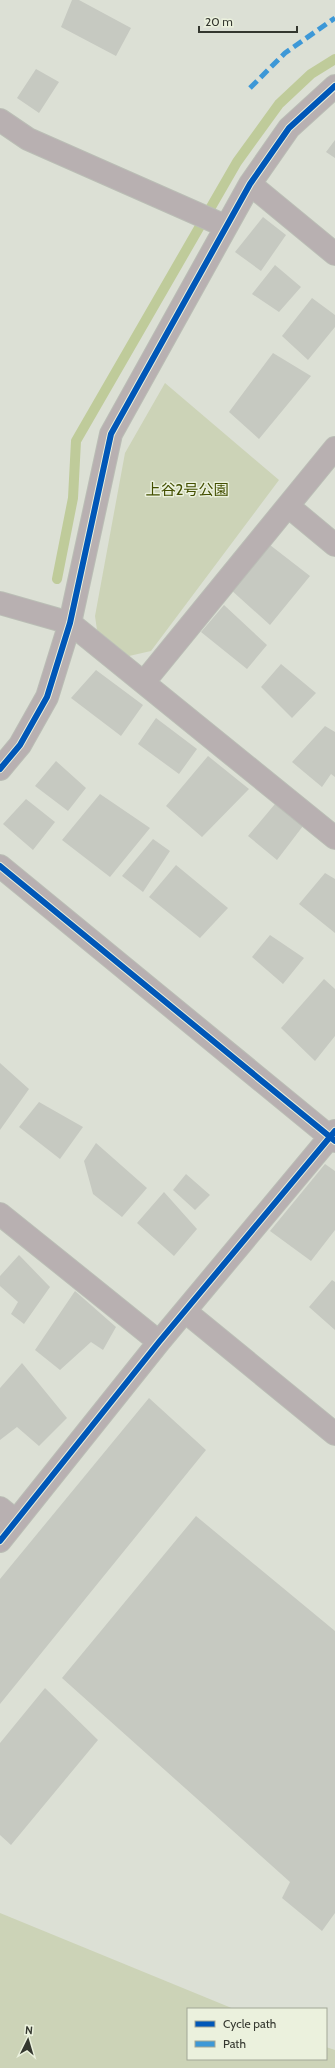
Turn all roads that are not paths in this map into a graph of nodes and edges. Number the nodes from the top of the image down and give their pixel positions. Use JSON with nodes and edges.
{"nodes":[{"id":1,"x":335,"y":86,"type":"edge"},
{"id":2,"x":0,"y":120,"type":"edge"},
{"id":3,"x":250,"y":184,"type":"junction"},
{"id":4,"x":219,"y":223,"type":"junction"},
{"id":5,"x":335,"y":254,"type":"edge"},
{"id":6,"x":335,"y":448,"type":"edge"},
{"id":7,"x":288,"y":506,"type":"junction"},
{"id":8,"x":335,"y":545,"type":"edge"},
{"id":9,"x":0,"y":603,"type":"edge"},
{"id":10,"x":70,"y":623,"type":"junction"},
{"id":11,"x":144,"y":682,"type":"junction"},
{"id":12,"x":0,"y":769,"type":"edge"},
{"id":13,"x":335,"y":838,"type":"edge"},
{"id":14,"x":0,"y":866,"type":"edge"},
{"id":15,"x":333,"y":1137,"type":"edge"},
{"id":16,"x":0,"y":1214,"type":"edge"},
{"id":17,"x":186,"y":1312,"type":"junction"},
{"id":18,"x":159,"y":1342,"type":"junction"},
{"id":19,"x":335,"y":1434,"type":"edge"},
{"id":20,"x":8,"y":1514,"type":"edge"},
{"id":21,"x":0,"y":1541,"type":"edge"}],
"edges":[{"from":1,"to":3,"type":"street"},
{"from":2,"to":4,"type":"street"},
{"from":3,"to":4,"type":"street"},
{"from":3,"to":5,"type":"street"},
{"from":4,"to":10,"type":"street"},
{"from":6,"to":7,"type":"street"},
{"from":7,"to":8,"type":"street"},
{"from":7,"to":11,"type":"street"},
{"from":9,"to":10,"type":"street"},
{"from":10,"to":11,"type":"street"},
{"from":10,"to":12,"type":"street"},
{"from":11,"to":13,"type":"street"},
{"from":14,"to":15,"type":"street"},
{"from":15,"to":17,"type":"street"},
{"from":16,"to":18,"type":"street"},
{"from":17,"to":18,"type":"street"},
{"from":17,"to":19,"type":"street"},
{"from":18,"to":20,"type":"street"},
{"from":20,"to":21,"type":"street"}]}
